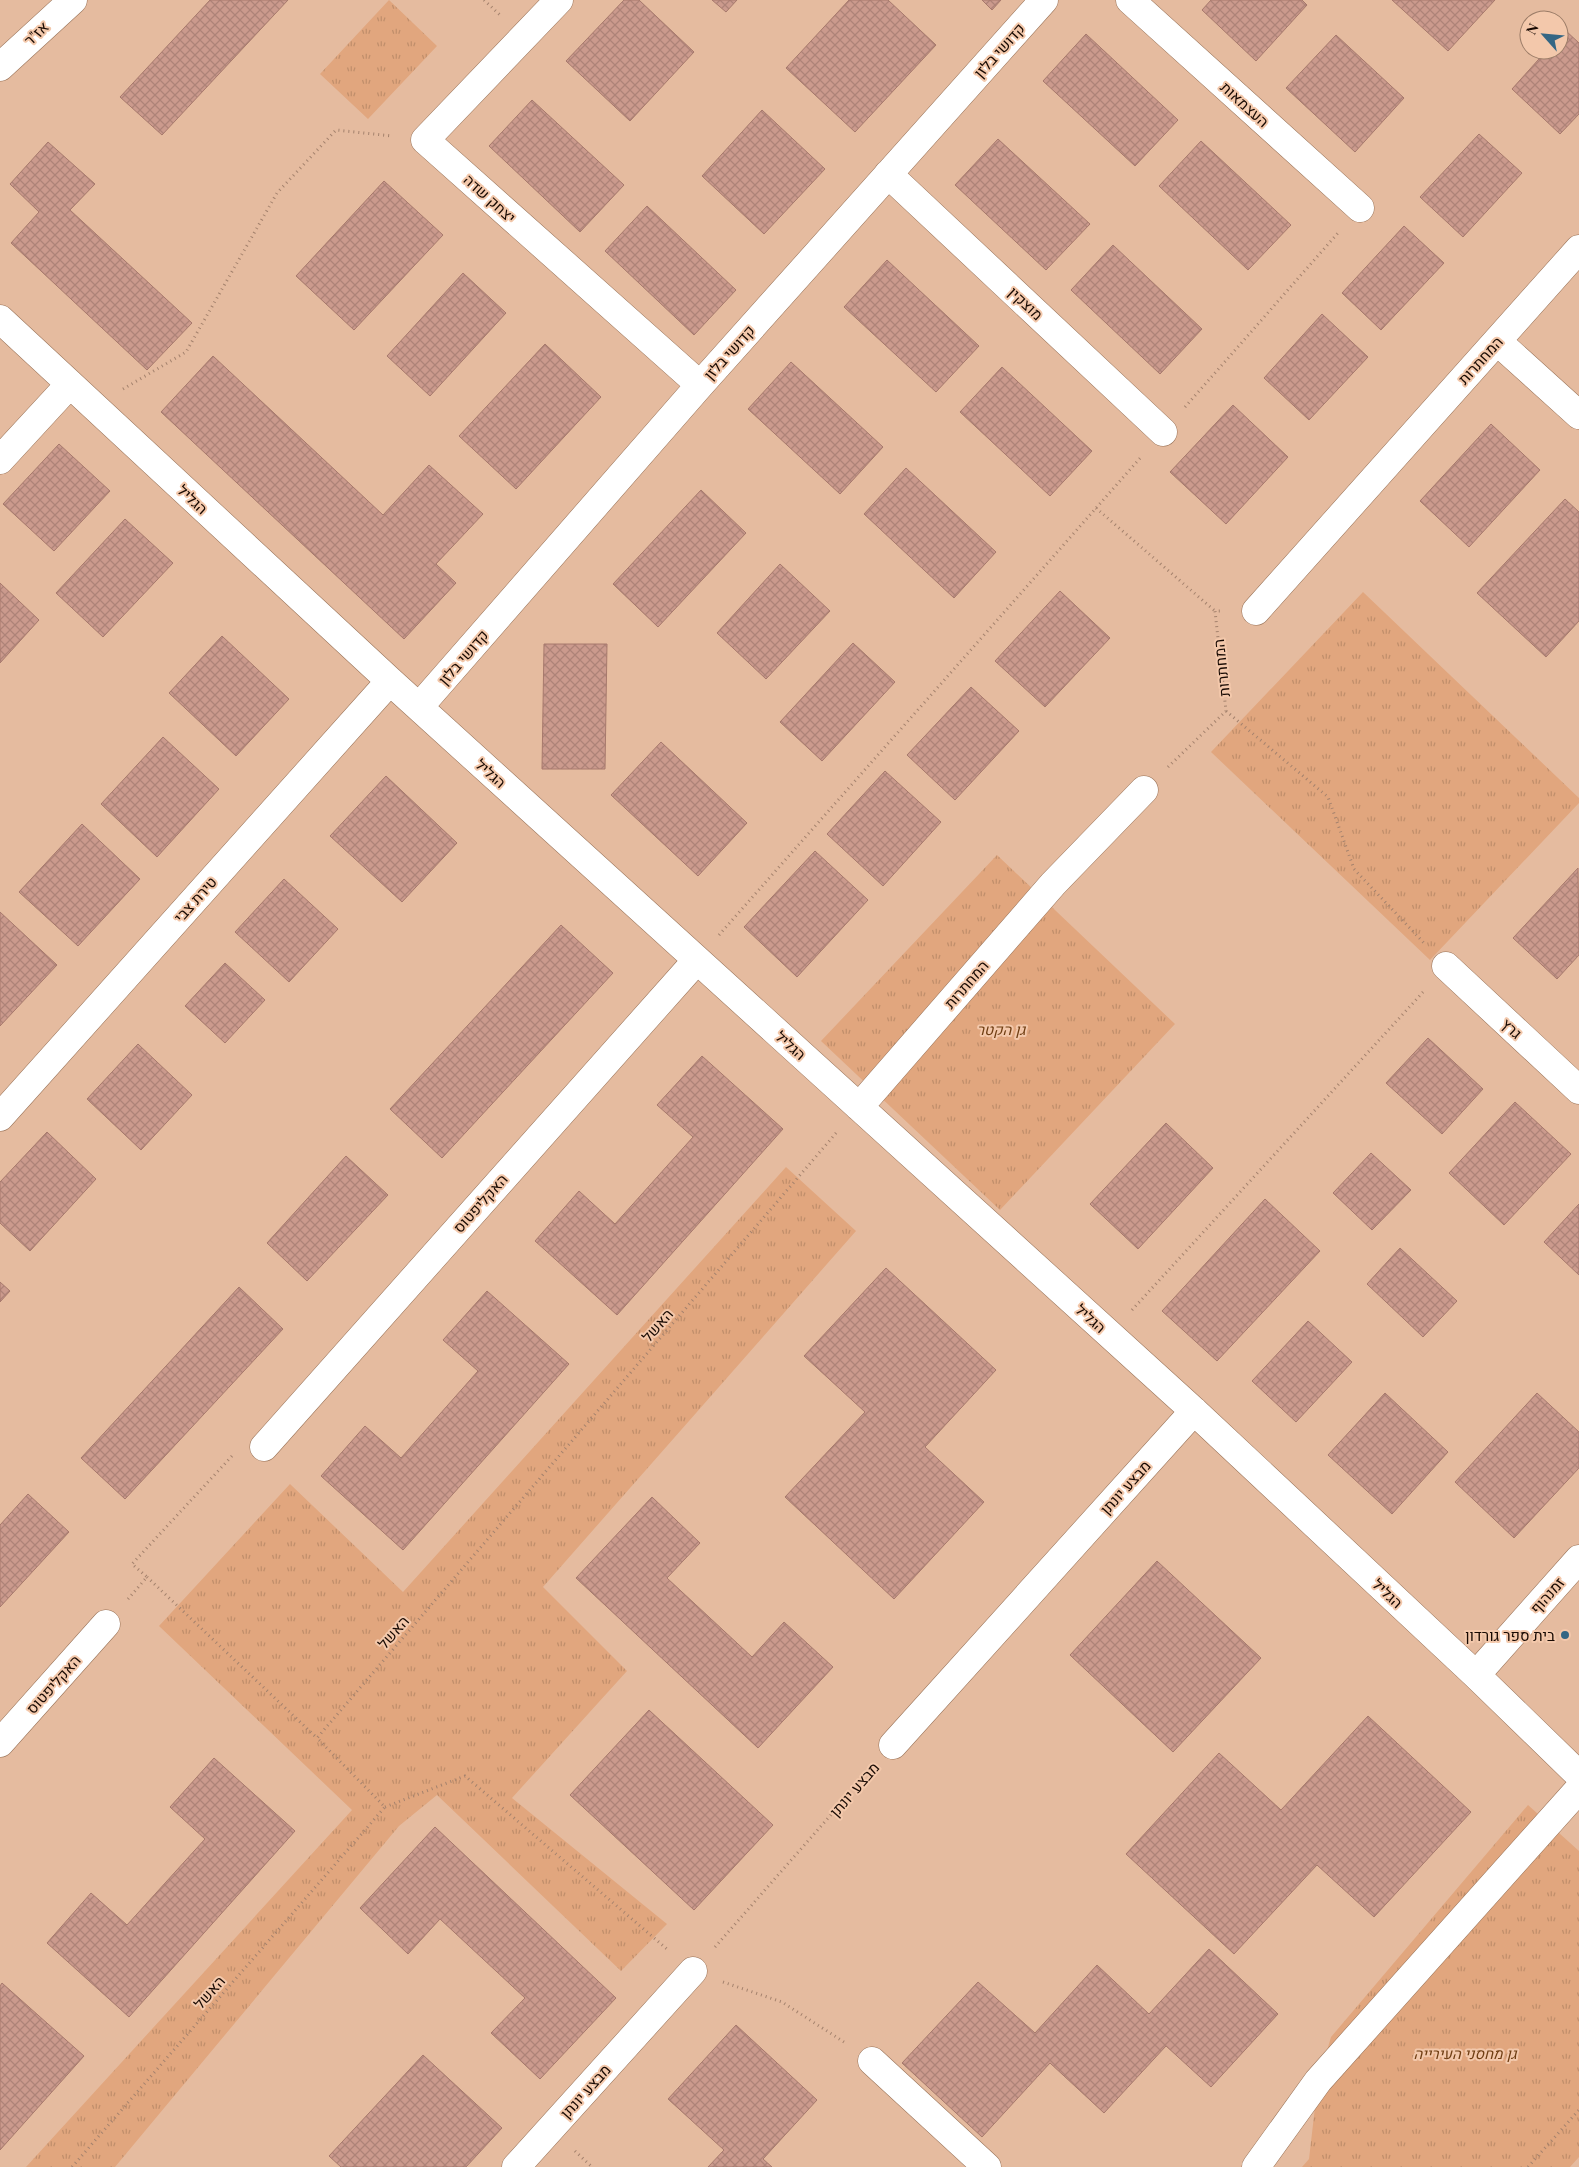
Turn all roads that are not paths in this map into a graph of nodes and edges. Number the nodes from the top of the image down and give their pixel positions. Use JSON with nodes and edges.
{"nodes":[{"id":1,"x":73,"y":0,"type":"edge"},
{"id":2,"x":559,"y":0,"type":"edge"},
{"id":3,"x":1044,"y":0,"type":"edge"},
{"id":4,"x":1130,"y":0,"type":"edge"},
{"id":5,"x":0,"y":67,"type":"edge"},
{"id":6,"x":888,"y":174,"type":"junction"},
{"id":7,"x":1360,"y":208,"type":"road end"},
{"id":8,"x":1579,"y":250,"type":"edge"},
{"id":9,"x":0,"y":319,"type":"edge"},
{"id":10,"x":1497,"y":341,"type":"junction"},
{"id":11,"x":70,"y":384,"type":"junction"},
{"id":12,"x":700,"y":385,"type":"junction"},
{"id":13,"x":1579,"y":415,"type":"edge"},
{"id":14,"x":1163,"y":432,"type":"road end"},
{"id":15,"x":0,"y":460,"type":"edge"},
{"id":16,"x":1256,"y":611,"type":"road end"},
{"id":17,"x":390,"y":681,"type":"junction"},
{"id":18,"x":418,"y":707,"type":"junction"},
{"id":19,"x":1144,"y":790,"type":"road end"},
{"id":20,"x":697,"y":960,"type":"junction"},
{"id":21,"x":1446,"y":966,"type":"road end"},
{"id":22,"x":1579,"y":1090,"type":"edge"},
{"id":23,"x":859,"y":1107,"type":"junction"},
{"id":24,"x":0,"y":1117,"type":"edge"},
{"id":25,"x":1194,"y":1411,"type":"junction"},
{"id":26,"x":264,"y":1447,"type":"road end"},
{"id":27,"x":1579,"y":1559,"type":"edge"},
{"id":28,"x":106,"y":1624,"type":"road end"},
{"id":29,"x":1476,"y":1675,"type":"junction"},
{"id":30,"x":0,"y":1743,"type":"edge"},
{"id":31,"x":893,"y":1745,"type":"road end"},
{"id":32,"x":1579,"y":1775,"type":"edge"},
{"id":33,"x":1579,"y":1789,"type":"edge"},
{"id":34,"x":693,"y":1971,"type":"road end"},
{"id":35,"x":872,"y":2061,"type":"road end"},
{"id":36,"x":516,"y":2167,"type":"edge"},
{"id":37,"x":987,"y":2167,"type":"edge"},
{"id":38,"x":1256,"y":2167,"type":"edge"}],
"edges":[{"from":1,"to":5,"type":"street","name":"אז\"ר"},
{"from":2,"to":12,"type":"street","name":"יצחק שדה"},
{"from":3,"to":6,"type":"street","name":"קדושי בלזן"},
{"from":4,"to":7,"type":"street","name":"העצמאות"},
{"from":6,"to":12,"type":"street","name":"קדושי בלזן"},
{"from":6,"to":14,"type":"street","name":"מוצקין"},
{"from":8,"to":10,"type":"street","name":"המחתרות"},
{"from":9,"to":11,"type":"street","name":"הגליל"},
{"from":10,"to":13,"type":"street"},
{"from":10,"to":16,"type":"street","name":"המחתרות"},
{"from":11,"to":15,"type":"street"},
{"from":11,"to":17,"type":"street","name":"הגליל"},
{"from":12,"to":18,"type":"street","name":"קדושי בלזן"},
{"from":17,"to":18,"type":"street","name":"הגליל"},
{"from":17,"to":24,"type":"street","name":"טירת צבי"},
{"from":18,"to":20,"type":"street","name":"הגליל"},
{"from":19,"to":23,"type":"street","name":"המחתרות"},
{"from":20,"to":23,"type":"street","name":"הגליל"},
{"from":20,"to":26,"type":"street","name":"האקליפטוס"},
{"from":21,"to":22,"type":"street","name":"גרץ"},
{"from":23,"to":25,"type":"street","name":"הגליל"},
{"from":25,"to":29,"type":"street","name":"הגליל"},
{"from":25,"to":31,"type":"street","name":"מבצע יונתן"},
{"from":27,"to":29,"type":"street","name":"זמנהוף"},
{"from":28,"to":30,"type":"street","name":"האקליפטוס"},
{"from":29,"to":32,"type":"street","name":"הגליל"},
{"from":33,"to":38,"type":"street"},
{"from":34,"to":36,"type":"street","name":"מבצע יונתן"},
{"from":35,"to":37,"type":"street"}]}
